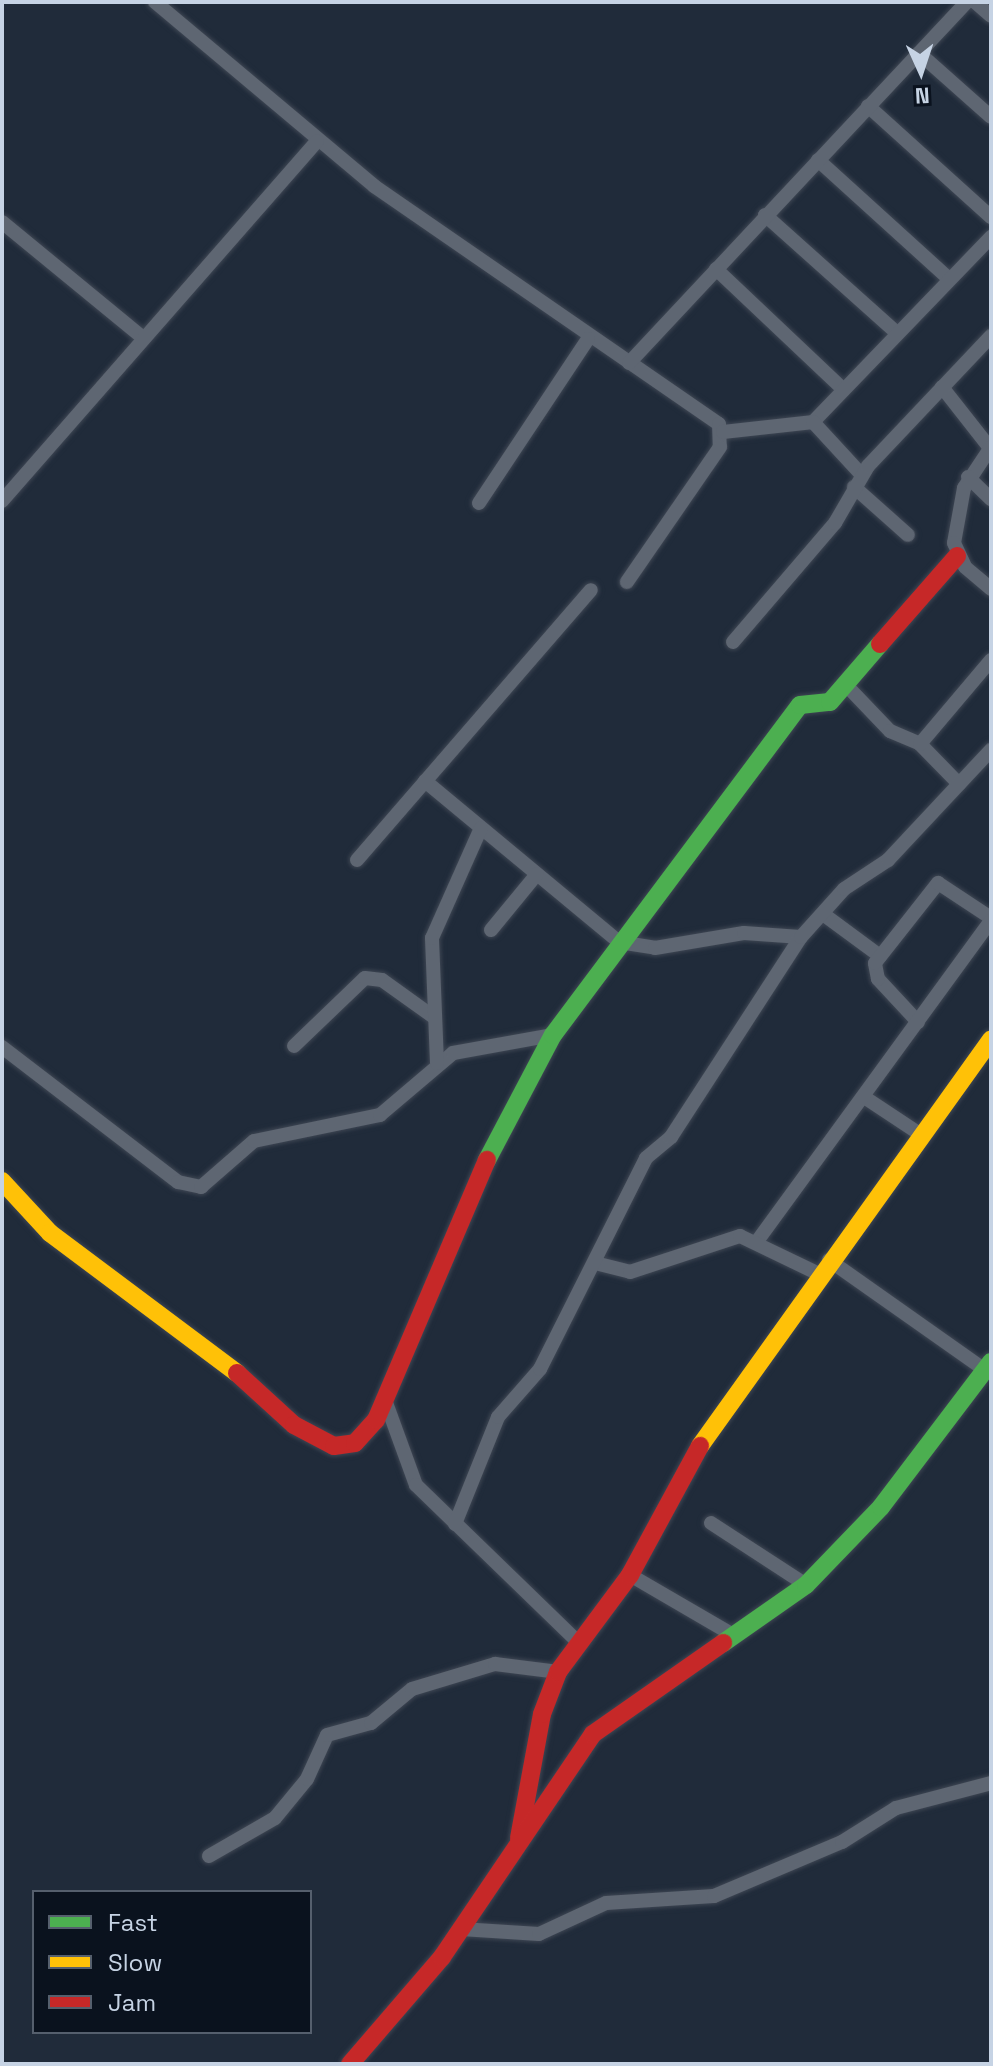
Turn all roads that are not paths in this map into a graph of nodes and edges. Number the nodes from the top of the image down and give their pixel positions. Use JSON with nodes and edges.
{"nodes":[{"id":1,"x":155,"y":2,"type":"edge"},
{"id":2,"x":967,"y":2,"type":"edge"},
{"id":3,"x":975,"y":2,"type":"edge"},
{"id":4,"x":991,"y":16,"type":"edge"},
{"id":5,"x":919,"y":53,"type":"junction"},
{"id":6,"x":868,"y":106,"type":"junction"},
{"id":7,"x":991,"y":117,"type":"edge"},
{"id":8,"x":317,"y":141,"type":"junction"},
{"id":9,"x":818,"y":160,"type":"junction"},
{"id":10,"x":765,"y":215,"type":"junction"},
{"id":11,"x":991,"y":217,"type":"edge"},
{"id":12,"x":2,"y":222,"type":"edge"},
{"id":13,"x":988,"y":245,"type":"edge"},
{"id":14,"x":716,"y":269,"type":"junction"},
{"id":15,"x":948,"y":278,"type":"junction"},
{"id":16,"x":897,"y":333,"type":"junction"},
{"id":17,"x":991,"y":336,"type":"edge"},
{"id":18,"x":142,"y":337,"type":"junction"},
{"id":19,"x":588,"y":339,"type":"junction"},
{"id":20,"x":629,"y":363,"type":"junction"},
{"id":21,"x":942,"y":387,"type":"junction"},
{"id":22,"x":843,"y":389,"type":"junction"},
{"id":23,"x":813,"y":422,"type":"junction"},
{"id":24,"x":723,"y":432,"type":"junction"},
{"id":25,"x":990,"y":448,"type":"edge"},
{"id":26,"x":968,"y":477,"type":"junction"},
{"id":27,"x":858,"y":480,"type":"junction"},
{"id":28,"x":991,"y":499,"type":"edge"},
{"id":29,"x":2,"y":501,"type":"edge"},
{"id":30,"x":479,"y":503,"type":"dead end"},
{"id":31,"x":908,"y":535,"type":"dead end"},
{"id":32,"x":957,"y":556,"type":"junction"},
{"id":33,"x":627,"y":582,"type":"dead end"},
{"id":34,"x":991,"y":589,"type":"edge"},
{"id":35,"x":591,"y":590,"type":"dead end"},
{"id":36,"x":733,"y":642,"type":"dead end"},
{"id":37,"x":991,"y":660,"type":"edge"},
{"id":38,"x":846,"y":685,"type":"junction"},
{"id":39,"x":920,"y":744,"type":"junction"},
{"id":40,"x":991,"y":750,"type":"edge"},
{"id":41,"x":425,"y":781,"type":"junction"},
{"id":42,"x":959,"y":784,"type":"junction"},
{"id":43,"x":481,"y":828,"type":"junction"},
{"id":44,"x":357,"y":860,"type":"dead end"},
{"id":45,"x":537,"y":874,"type":"junction"},
{"id":46,"x":823,"y":914,"type":"junction"},
{"id":47,"x":991,"y":919,"type":"edge"},
{"id":48,"x":491,"y":930,"type":"dead end"},
{"id":49,"x":801,"y":937,"type":"junction"},
{"id":50,"x":619,"y":942,"type":"junction"},
{"id":51,"x":880,"y":956,"type":"junction"},
{"id":52,"x":435,"y":1018,"type":"junction"},
{"id":53,"x":918,"y":1022,"type":"junction"},
{"id":54,"x":553,"y":1035,"type":"junction"},
{"id":55,"x":991,"y":1040,"type":"edge"},
{"id":56,"x":294,"y":1046,"type":"dead end"},
{"id":57,"x":2,"y":1047,"type":"edge"},
{"id":58,"x":437,"y":1063,"type":"junction"},
{"id":59,"x":864,"y":1097,"type":"junction"},
{"id":60,"x":920,"y":1134,"type":"junction"},
{"id":61,"x":2,"y":1181,"type":"edge"},
{"id":62,"x":758,"y":1240,"type":"junction"},
{"id":63,"x":595,"y":1263,"type":"junction"},
{"id":64,"x":824,"y":1267,"type":"junction"},
{"id":65,"x":988,"y":1366,"type":"edge"},
{"id":66,"x":385,"y":1400,"type":"junction"},
{"id":67,"x":711,"y":1523,"type":"dead end"},
{"id":68,"x":455,"y":1524,"type":"junction"},
{"id":69,"x":630,"y":1575,"type":"junction"},
{"id":70,"x":806,"y":1585,"type":"junction"},
{"id":71,"x":735,"y":1636,"type":"junction"},
{"id":72,"x":579,"y":1643,"type":"junction"},
{"id":73,"x":558,"y":1672,"type":"junction"},
{"id":74,"x":991,"y":1783,"type":"edge"},
{"id":75,"x":519,"y":1843,"type":"junction"},
{"id":76,"x":209,"y":1856,"type":"dead end"},
{"id":77,"x":461,"y":1929,"type":"junction"},
{"id":78,"x":350,"y":2064,"type":"edge"}],
"edges":[{"from":1,"to":8,"type":"street"},
{"from":2,"to":5,"type":"street"},
{"from":3,"to":4,"type":"street"},
{"from":5,"to":6,"type":"street"},
{"from":5,"to":7,"type":"street"},
{"from":6,"to":9,"type":"street"},
{"from":6,"to":11,"type":"street"},
{"from":8,"to":18,"type":"street"},
{"from":8,"to":19,"type":"street"},
{"from":9,"to":10,"type":"street"},
{"from":9,"to":15,"type":"street"},
{"from":10,"to":14,"type":"street"},
{"from":10,"to":16,"type":"street"},
{"from":12,"to":18,"type":"street"},
{"from":13,"to":15,"type":"street"},
{"from":14,"to":20,"type":"street"},
{"from":14,"to":22,"type":"street"},
{"from":15,"to":16,"type":"street"},
{"from":16,"to":22,"type":"street"},
{"from":17,"to":21,"type":"street"},
{"from":18,"to":29,"type":"street"},
{"from":19,"to":20,"type":"street"},
{"from":19,"to":30,"type":"street"},
{"from":20,"to":24,"type":"street"},
{"from":21,"to":25,"type":"street"},
{"from":21,"to":27,"type":"street"},
{"from":22,"to":23,"type":"street"},
{"from":23,"to":24,"type":"street"},
{"from":23,"to":27,"type":"street"},
{"from":24,"to":33,"type":"street"},
{"from":25,"to":26,"type":"street"},
{"from":26,"to":28,"type":"street"},
{"from":26,"to":32,"type":"street"},
{"from":27,"to":31,"type":"street"},
{"from":27,"to":36,"type":"street"},
{"from":32,"to":34,"type":"street"},
{"from":32,"to":38,"type":"street"},
{"from":35,"to":41,"type":"street"},
{"from":37,"to":39,"type":"street"},
{"from":38,"to":39,"type":"street"},
{"from":38,"to":50,"type":"street"},
{"from":39,"to":42,"type":"street"},
{"from":40,"to":42,"type":"street"},
{"from":41,"to":43,"type":"street"},
{"from":41,"to":44,"type":"street"},
{"from":42,"to":46,"type":"street"},
{"from":43,"to":45,"type":"street"},
{"from":43,"to":52,"type":"street"},
{"from":45,"to":48,"type":"street"},
{"from":45,"to":50,"type":"street"},
{"from":46,"to":49,"type":"street"},
{"from":46,"to":51,"type":"street"},
{"from":47,"to":51,"type":"street"},
{"from":47,"to":53,"type":"street"},
{"from":49,"to":50,"type":"street"},
{"from":49,"to":63,"type":"street"},
{"from":50,"to":54,"type":"street"},
{"from":51,"to":53,"type":"street"},
{"from":52,"to":56,"type":"street"},
{"from":52,"to":58,"type":"street"},
{"from":53,"to":59,"type":"street"},
{"from":54,"to":58,"type":"street"},
{"from":54,"to":66,"type":"street"},
{"from":55,"to":60,"type":"street"},
{"from":57,"to":58,"type":"street"},
{"from":59,"to":60,"type":"street"},
{"from":59,"to":62,"type":"street"},
{"from":60,"to":64,"type":"street"},
{"from":61,"to":66,"type":"street"},
{"from":62,"to":63,"type":"street"},
{"from":62,"to":64,"type":"street"},
{"from":63,"to":68,"type":"street"},
{"from":64,"to":65,"type":"street"},
{"from":64,"to":69,"type":"street"},
{"from":65,"to":70,"type":"street"},
{"from":66,"to":68,"type":"street"},
{"from":67,"to":70,"type":"street"},
{"from":68,"to":72,"type":"street"},
{"from":69,"to":71,"type":"street"},
{"from":69,"to":72,"type":"street"},
{"from":70,"to":71,"type":"street"},
{"from":71,"to":75,"type":"street"},
{"from":72,"to":73,"type":"street"},
{"from":73,"to":75,"type":"street"},
{"from":73,"to":76,"type":"street"},
{"from":74,"to":77,"type":"street"},
{"from":75,"to":77,"type":"street"},
{"from":77,"to":78,"type":"street"}]}
